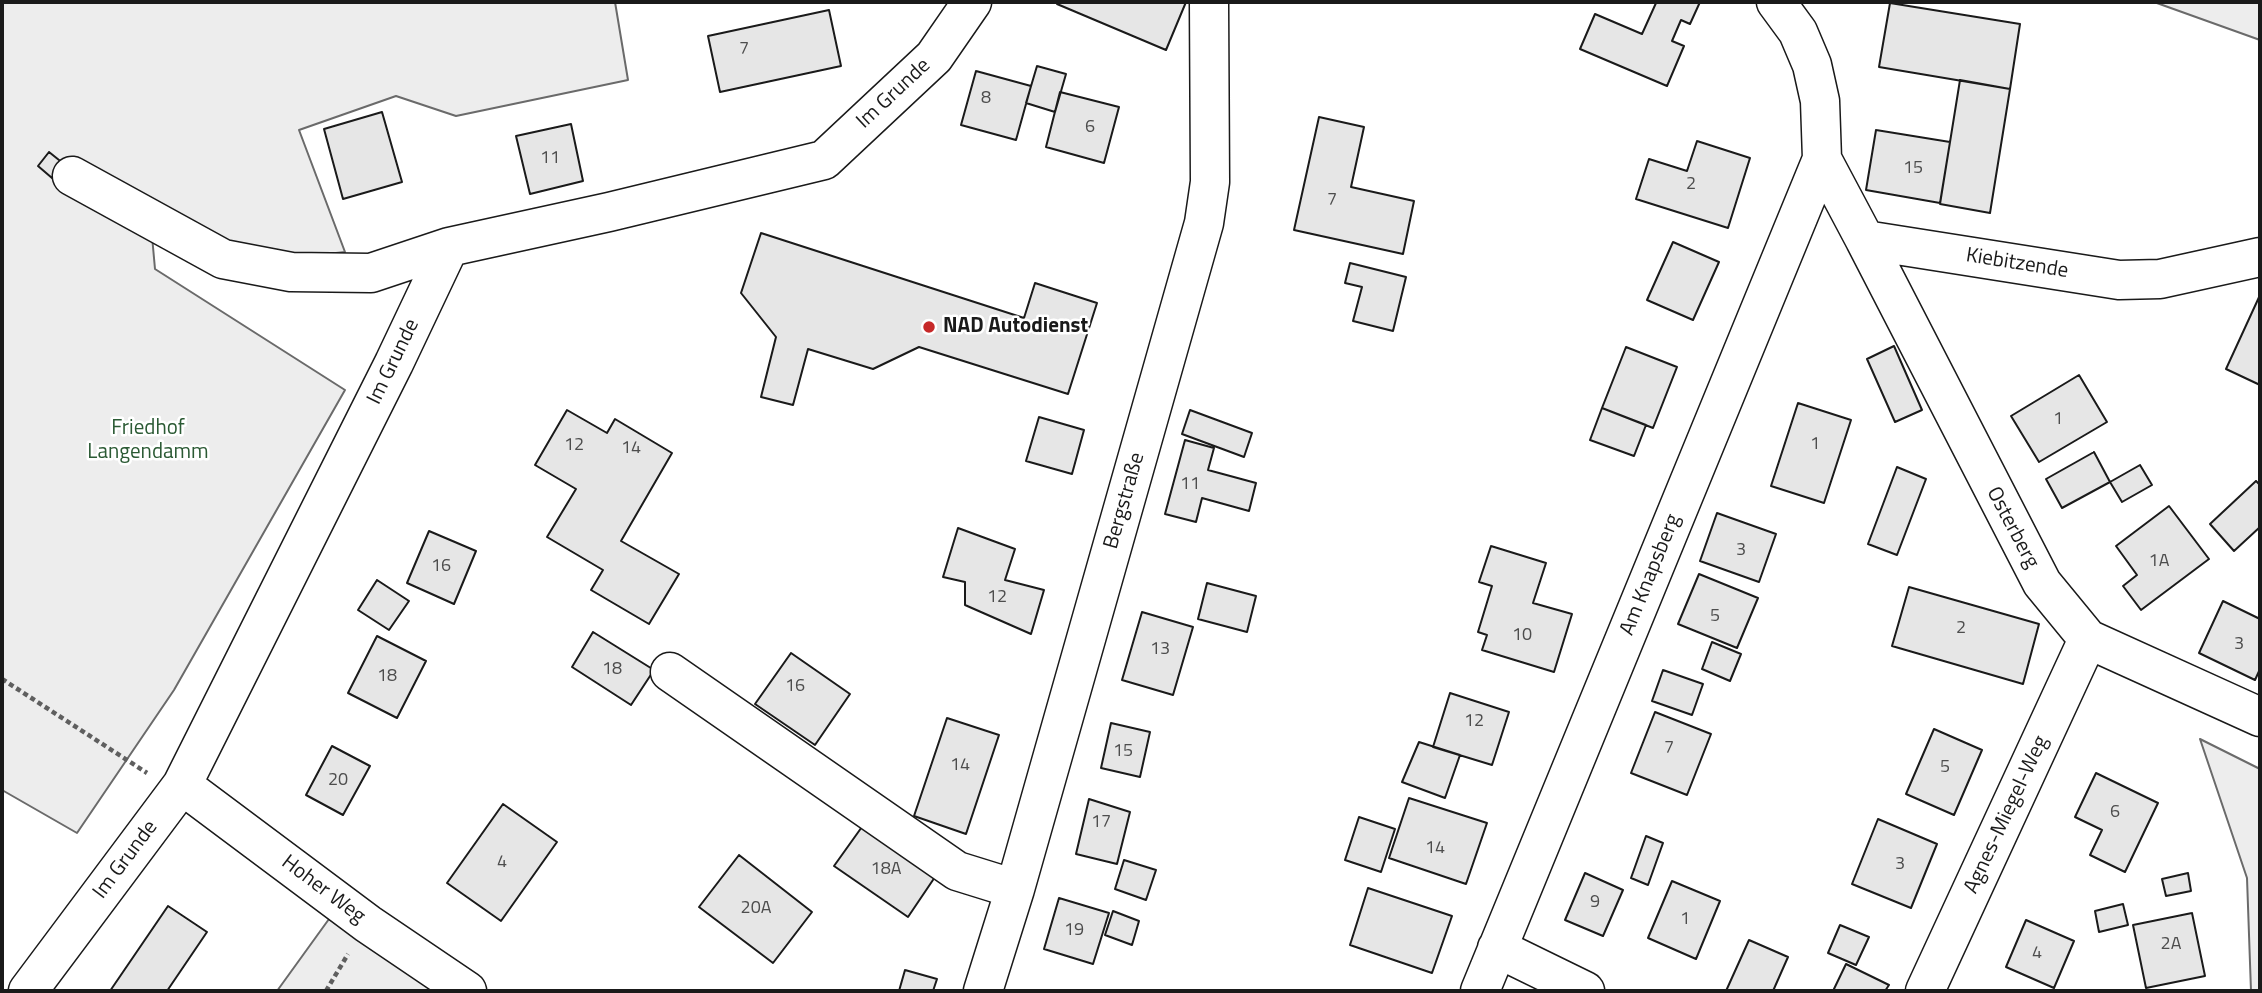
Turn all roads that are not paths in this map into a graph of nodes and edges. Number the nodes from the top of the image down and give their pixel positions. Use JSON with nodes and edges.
{"nodes":[{"id":1,"x":972,"y":2,"type":"edge"},
{"id":2,"x":1209,"y":2,"type":"edge"},
{"id":3,"x":1776,"y":2,"type":"edge"},
{"id":4,"x":1822,"y":159,"type":"junction"},
{"id":5,"x":72,"y":176,"type":"dead end"},
{"id":6,"x":1865,"y":240,"type":"junction"},
{"id":7,"x":449,"y":247,"type":"junction"},
{"id":8,"x":2260,"y":257,"type":"edge"},
{"id":9,"x":2088,"y":639,"type":"junction"},
{"id":10,"x":670,"y":672,"type":"dead end"},
{"id":11,"x":2260,"y":717,"type":"edge"},
{"id":12,"x":180,"y":788,"type":"junction"},
{"id":13,"x":1015,"y":889,"type":"junction"},
{"id":14,"x":1497,"y":948,"type":"junction"},
{"id":15,"x":27,"y":991,"type":"edge"},
{"id":16,"x":467,"y":991,"type":"edge"},
{"id":17,"x":983,"y":991,"type":"edge"},
{"id":18,"x":1480,"y":991,"type":"edge"},
{"id":19,"x":1585,"y":991,"type":"edge"},
{"id":20,"x":1925,"y":991,"type":"edge"}],
"edges":[{"from":1,"to":7,"type":"street","name":"Im Grunde"},
{"from":2,"to":13,"type":"street","name":"Bergstraße"},
{"from":3,"to":4,"type":"street"},
{"from":4,"to":6,"type":"street"},
{"from":4,"to":14,"type":"street","name":"Am Knapsberg"},
{"from":5,"to":7,"type":"street"},
{"from":6,"to":8,"type":"street","name":"Kiebitzende"},
{"from":6,"to":9,"type":"street","name":"Osterberg"},
{"from":7,"to":12,"type":"street","name":"Im Grunde"},
{"from":9,"to":11,"type":"street","name":"Osterberg"},
{"from":9,"to":20,"type":"street","name":"Agnes-Miegel-Weg"},
{"from":10,"to":13,"type":"street"},
{"from":12,"to":15,"type":"street","name":"Im Grunde"},
{"from":12,"to":16,"type":"street","name":"Hoher Weg"},
{"from":13,"to":17,"type":"street","name":"Bergstraße"},
{"from":14,"to":18,"type":"street","name":"Am Knapsberg"},
{"from":14,"to":19,"type":"street"}]}
